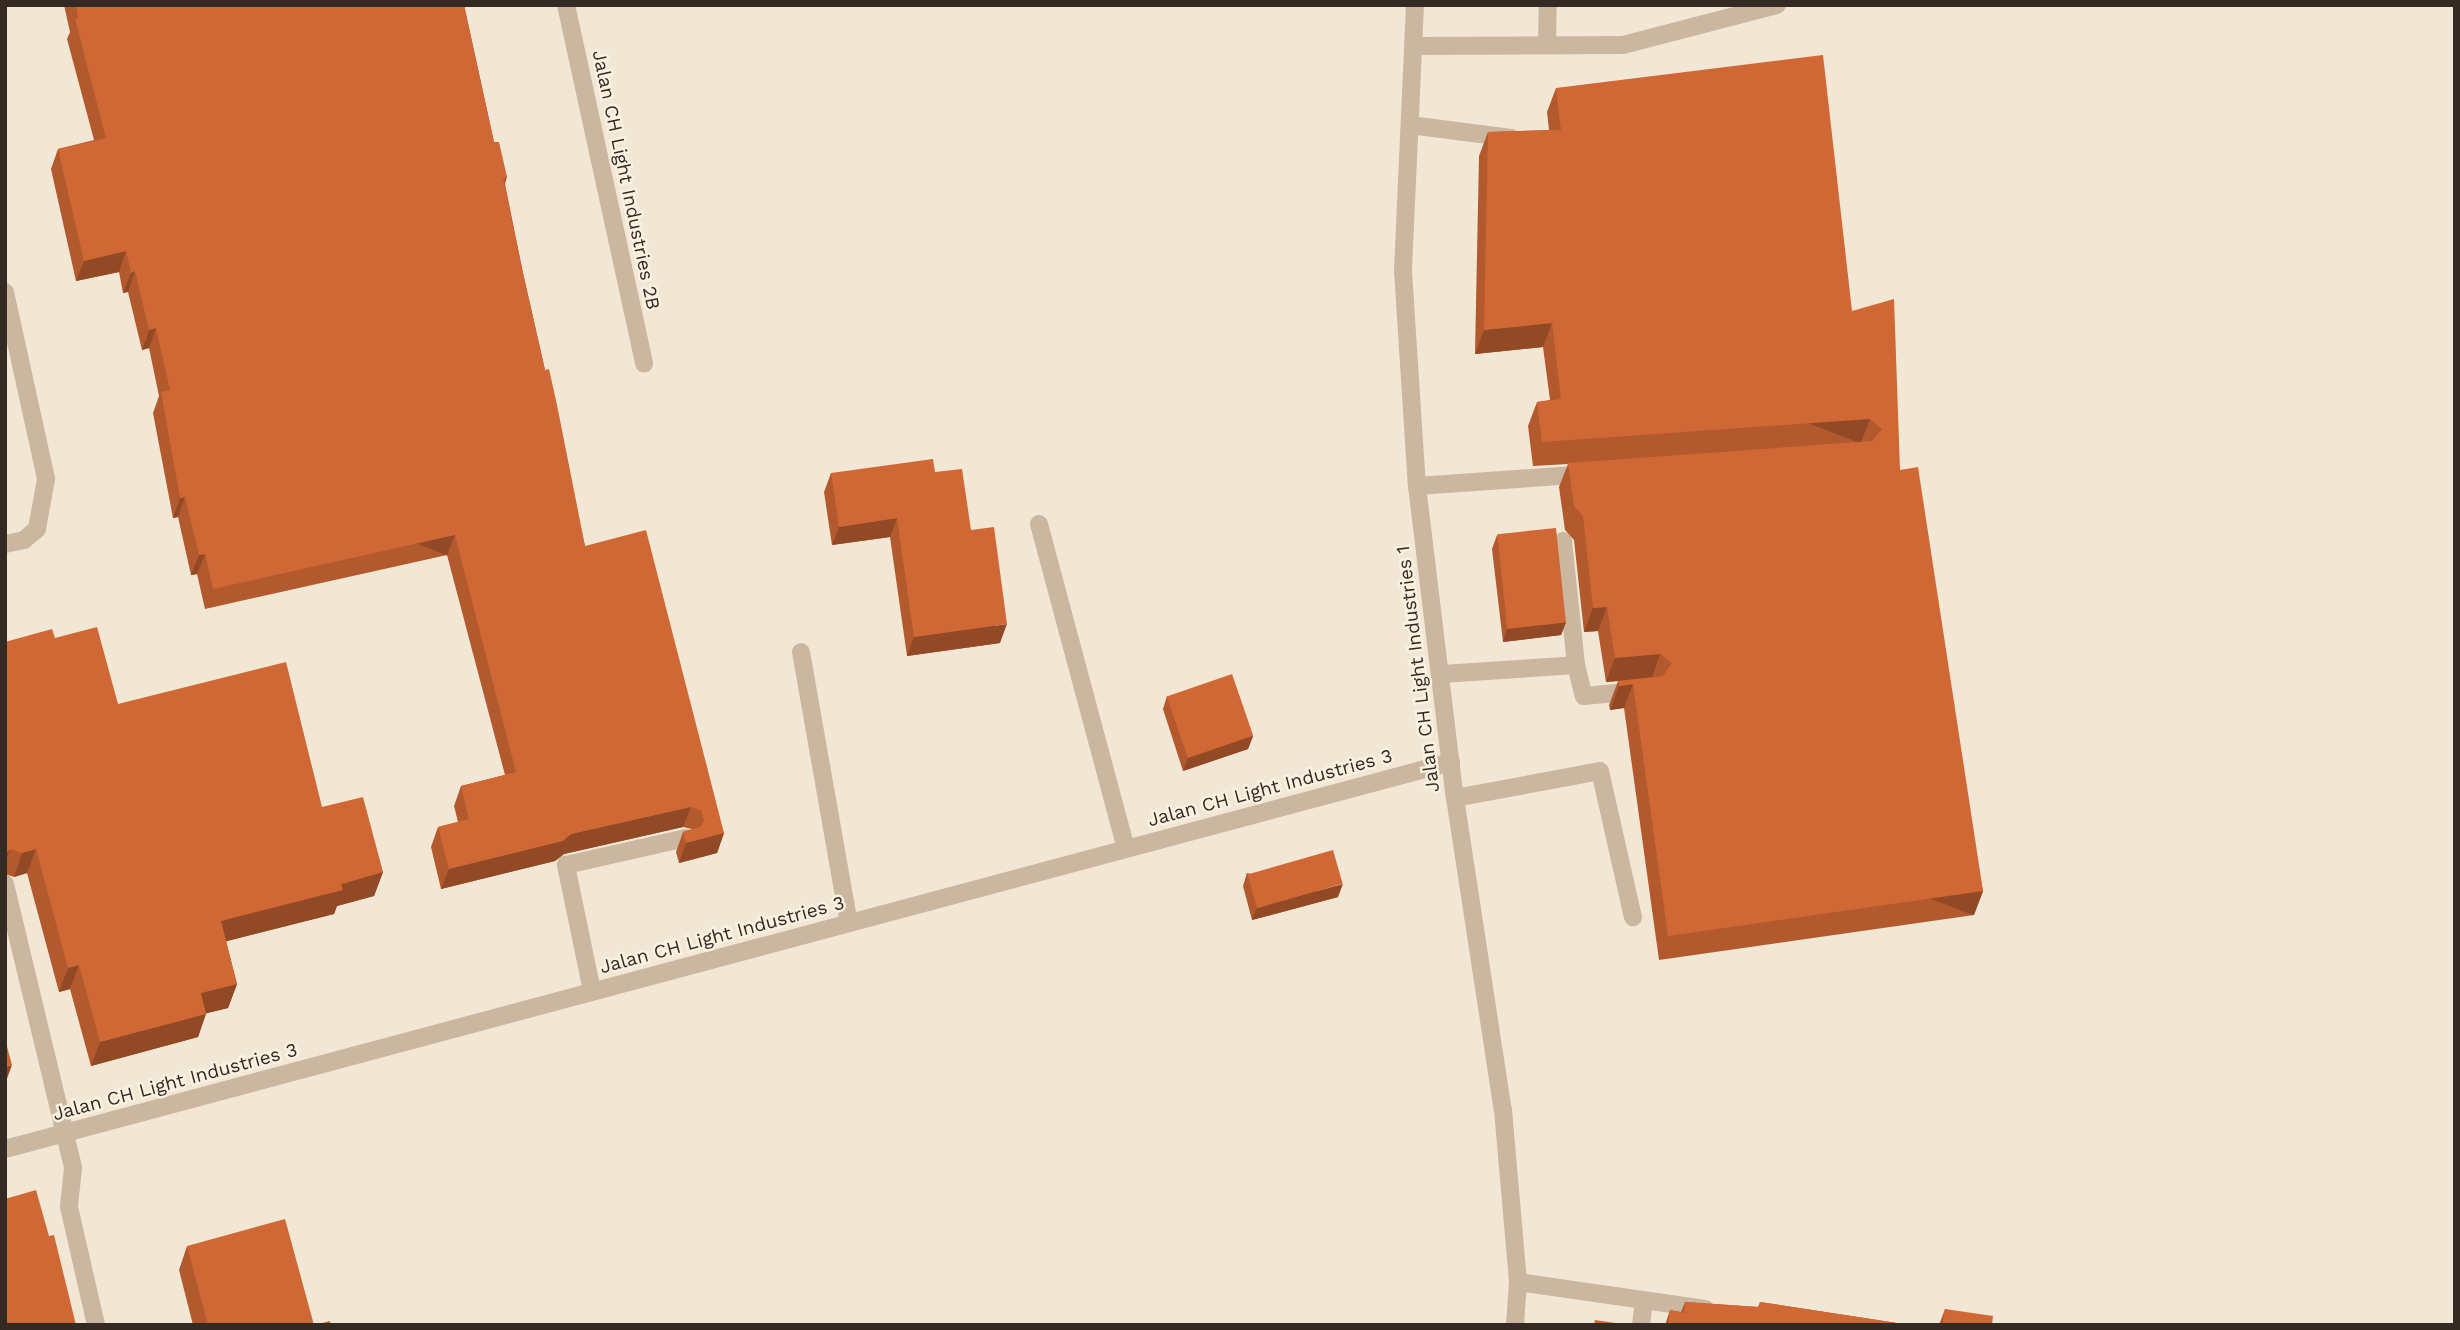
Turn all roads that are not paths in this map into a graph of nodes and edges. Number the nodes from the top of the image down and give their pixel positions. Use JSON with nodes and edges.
{"nodes":[{"id":1,"x":566,"y":5,"type":"edge"},
{"id":2,"x":1415,"y":5,"type":"edge"},
{"id":3,"x":1548,"y":5,"type":"edge"},
{"id":4,"x":1777,"y":5,"type":"edge"},
{"id":5,"x":1547,"y":44,"type":"junction"},
{"id":6,"x":1415,"y":46,"type":"junction"},
{"id":7,"x":1410,"y":125,"type":"junction"},
{"id":8,"x":1533,"y":141,"type":"edge"},
{"id":9,"x":5,"y":292,"type":"edge"},
{"id":10,"x":644,"y":364,"type":"dead end"},
{"id":11,"x":1611,"y":472,"type":"edge"},
{"id":12,"x":1416,"y":486,"type":"junction"},
{"id":13,"x":1039,"y":524,"type":"dead end"},
{"id":14,"x":1563,"y":541,"type":"dead end"},
{"id":15,"x":5,"y":544,"type":"edge"},
{"id":16,"x":801,"y":652,"type":"dead end"},
{"id":17,"x":1576,"y":665,"type":"junction"},
{"id":18,"x":1441,"y":674,"type":"junction"},
{"id":19,"x":1652,"y":689,"type":"edge"},
{"id":20,"x":1451,"y":762,"type":"junction"},
{"id":21,"x":1455,"y":798,"type":"junction"},
{"id":22,"x":685,"y":838,"type":"edge"},
{"id":23,"x":1126,"y":848,"type":"junction"},
{"id":24,"x":5,"y":884,"type":"edge"},
{"id":25,"x":1633,"y":917,"type":"dead end"},
{"id":26,"x":849,"y":923,"type":"junction"},
{"id":27,"x":593,"y":991,"type":"junction"},
{"id":28,"x":62,"y":1133,"type":"junction"},
{"id":29,"x":5,"y":1149,"type":"edge"},
{"id":30,"x":1518,"y":1282,"type":"junction"},
{"id":31,"x":1644,"y":1302,"type":"junction"},
{"id":32,"x":1725,"y":1311,"type":"edge"},
{"id":33,"x":96,"y":1325,"type":"edge"},
{"id":34,"x":1515,"y":1325,"type":"edge"},
{"id":35,"x":1641,"y":1325,"type":"edge"}],
"edges":[{"from":1,"to":10,"type":"street","name":"Jalan CH Light Industries 2B"},
{"from":2,"to":6,"type":"street","name":"Jalan CH Light Industries 1"},
{"from":3,"to":5,"type":"street"},
{"from":4,"to":5,"type":"street"},
{"from":5,"to":6,"type":"street"},
{"from":6,"to":7,"type":"street","name":"Jalan CH Light Industries 1"},
{"from":7,"to":8,"type":"street"},
{"from":7,"to":12,"type":"street","name":"Jalan CH Light Industries 1"},
{"from":9,"to":15,"type":"street"},
{"from":11,"to":12,"type":"street"},
{"from":12,"to":18,"type":"street","name":"Jalan CH Light Industries 1"},
{"from":13,"to":23,"type":"street"},
{"from":14,"to":17,"type":"street"},
{"from":16,"to":26,"type":"street"},
{"from":17,"to":18,"type":"street"},
{"from":17,"to":19,"type":"street"},
{"from":18,"to":20,"type":"street","name":"Jalan CH Light Industries 1"},
{"from":20,"to":21,"type":"street","name":"Jalan CH Light Industries 1"},
{"from":20,"to":23,"type":"street","name":"Jalan CH Light Industries 3"},
{"from":21,"to":25,"type":"street"},
{"from":21,"to":30,"type":"street","name":"Jalan CH Light Industries 1"},
{"from":22,"to":27,"type":"street"},
{"from":23,"to":26,"type":"street","name":"Jalan CH Light Industries 3"},
{"from":24,"to":28,"type":"street"},
{"from":26,"to":27,"type":"street","name":"Jalan CH Light Industries 3"},
{"from":27,"to":28,"type":"street","name":"Jalan CH Light Industries 3"},
{"from":28,"to":29,"type":"street","name":"Jalan CH Light Industries 3"},
{"from":28,"to":33,"type":"street"},
{"from":30,"to":31,"type":"street"},
{"from":30,"to":34,"type":"street","name":"Jalan CH Light Industries 1"},
{"from":31,"to":32,"type":"street"},
{"from":31,"to":35,"type":"street"}]}
